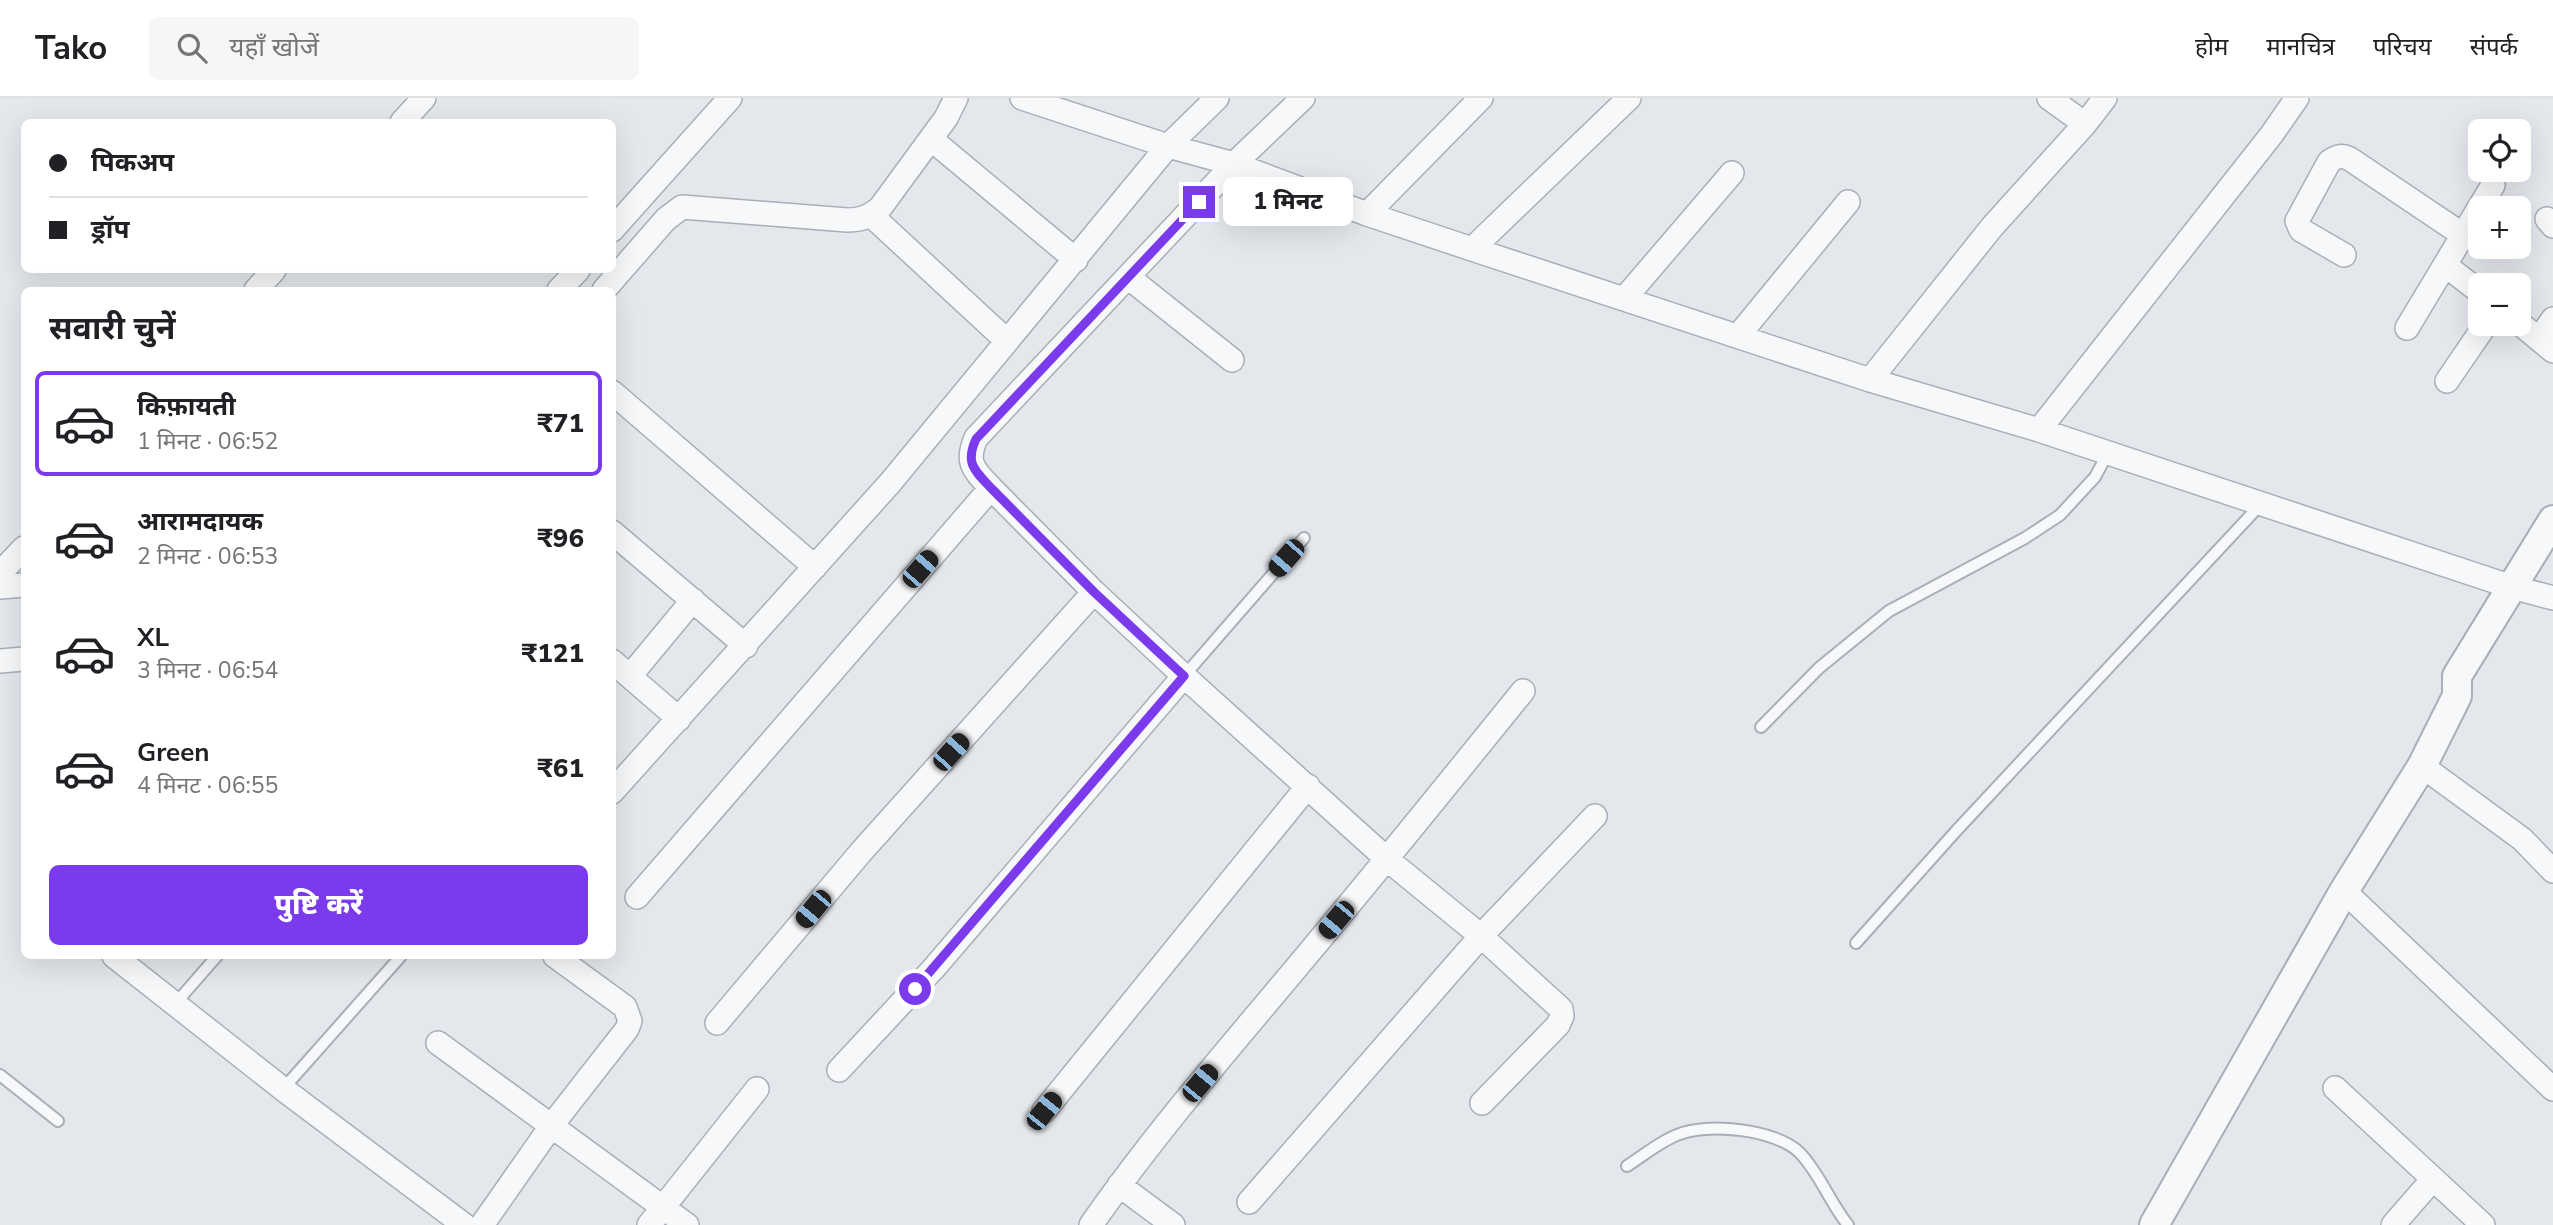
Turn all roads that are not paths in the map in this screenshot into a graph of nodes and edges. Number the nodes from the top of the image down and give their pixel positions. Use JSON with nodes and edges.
{"nodes":[{"id":1,"x":424,"y":98,"type":"edge"},
{"id":2,"x":729,"y":98,"type":"edge"},
{"id":3,"x":956,"y":98,"type":"edge"},
{"id":4,"x":1022,"y":98,"type":"edge"},
{"id":5,"x":1217,"y":98,"type":"edge"},
{"id":6,"x":1303,"y":98,"type":"edge"},
{"id":7,"x":1481,"y":98,"type":"edge"},
{"id":8,"x":1629,"y":98,"type":"edge"},
{"id":9,"x":2049,"y":98,"type":"edge"},
{"id":10,"x":2105,"y":98,"type":"edge"},
{"id":11,"x":2297,"y":98,"type":"edge"},
{"id":12,"x":405,"y":119,"type":"edge"},
{"id":13,"x":2085,"y":124,"type":"junction"},
{"id":14,"x":931,"y":139,"type":"junction"},
{"id":15,"x":1168,"y":146,"type":"junction"},
{"id":16,"x":1234,"y":164,"type":"junction"},
{"id":17,"x":1732,"y":173,"type":"dead end"},
{"id":18,"x":2493,"y":185,"type":"dead end"},
{"id":19,"x":1848,"y":202,"type":"dead end"},
{"id":20,"x":1367,"y":214,"type":"junction"},
{"id":21,"x":872,"y":216,"type":"junction"},
{"id":22,"x":616,"y":225,"type":"edge"},
{"id":23,"x":2463,"y":235,"type":"junction"},
{"id":24,"x":1472,"y":250,"type":"junction"},
{"id":25,"x":2344,"y":255,"type":"dead end"},
{"id":26,"x":1076,"y":260,"type":"junction"},
{"id":27,"x":2445,"y":264,"type":"junction"},
{"id":28,"x":271,"y":273,"type":"edge"},
{"id":29,"x":575,"y":273,"type":"edge"},
{"id":30,"x":1128,"y":277,"type":"junction"},
{"id":31,"x":2468,"y":282,"type":"edge"},
{"id":32,"x":259,"y":287,"type":"edge"},
{"id":33,"x":562,"y":287,"type":"edge"},
{"id":34,"x":607,"y":287,"type":"edge"},
{"id":35,"x":1623,"y":299,"type":"junction"},
{"id":36,"x":2553,"y":319,"type":"edge"},
{"id":37,"x":2407,"y":328,"type":"dead end"},
{"id":38,"x":2531,"y":333,"type":"edge"},
{"id":39,"x":2478,"y":336,"type":"edge"},
{"id":40,"x":1738,"y":337,"type":"junction"},
{"id":41,"x":1007,"y":341,"type":"junction"},
{"id":42,"x":2546,"y":345,"type":"edge"},
{"id":43,"x":1232,"y":360,"type":"dead end"},
{"id":44,"x":1870,"y":380,"type":"junction"},
{"id":45,"x":2447,"y":381,"type":"dead end"},
{"id":46,"x":616,"y":395,"type":"edge"},
{"id":47,"x":2039,"y":430,"type":"junction"},
{"id":48,"x":2108,"y":453,"type":"junction"},
{"id":49,"x":991,"y":488,"type":"junction"},
{"id":50,"x":2262,"y":503,"type":"junction"},
{"id":51,"x":2553,"y":520,"type":"edge"},
{"id":52,"x":616,"y":535,"type":"edge"},
{"id":53,"x":1304,"y":538,"type":"dead end"},
{"id":54,"x":21,"y":551,"type":"edge"},
{"id":55,"x":2553,"y":555,"type":"edge"},
{"id":56,"x":815,"y":567,"type":"junction"},
{"id":57,"x":0,"y":573,"type":"edge"},
{"id":58,"x":21,"y":585,"type":"edge"},
{"id":59,"x":0,"y":587,"type":"edge"},
{"id":60,"x":1094,"y":592,"type":"junction"},
{"id":61,"x":2532,"y":592,"type":"edge"},
{"id":62,"x":693,"y":600,"type":"junction"},
{"id":63,"x":746,"y":646,"type":"junction"},
{"id":64,"x":21,"y":659,"type":"edge"},
{"id":65,"x":0,"y":661,"type":"edge"},
{"id":66,"x":621,"y":668,"type":"edge"},
{"id":67,"x":1184,"y":676,"type":"junction"},
{"id":68,"x":1522,"y":691,"type":"dead end"},
{"id":69,"x":679,"y":719,"type":"junction"},
{"id":70,"x":1761,"y":727,"type":"dead end"},
{"id":71,"x":2422,"y":766,"type":"junction"},
{"id":72,"x":616,"y":785,"type":"edge"},
{"id":73,"x":1308,"y":786,"type":"junction"},
{"id":74,"x":1595,"y":816,"type":"dead end"},
{"id":75,"x":1388,"y":860,"type":"junction"},
{"id":76,"x":2553,"y":871,"type":"edge"},
{"id":77,"x":2344,"y":891,"type":"junction"},
{"id":78,"x":637,"y":897,"type":"dead end"},
{"id":79,"x":1481,"y":936,"type":"junction"},
{"id":80,"x":1856,"y":943,"type":"dead end"},
{"id":81,"x":118,"y":959,"type":"edge"},
{"id":82,"x":214,"y":959,"type":"edge"},
{"id":83,"x":398,"y":959,"type":"edge"},
{"id":84,"x":559,"y":959,"type":"edge"},
{"id":85,"x":175,"y":1004,"type":"junction"},
{"id":86,"x":717,"y":1023,"type":"dead end"},
{"id":87,"x":438,"y":1043,"type":"dead end"},
{"id":88,"x":839,"y":1070,"type":"dead end"},
{"id":89,"x":0,"y":1075,"type":"edge"},
{"id":90,"x":2335,"y":1088,"type":"dead end"},
{"id":91,"x":283,"y":1089,"type":"junction"},
{"id":92,"x":757,"y":1089,"type":"dead end"},
{"id":93,"x":2553,"y":1089,"type":"edge"},
{"id":94,"x":1482,"y":1103,"type":"dead end"},
{"id":95,"x":1044,"y":1111,"type":"dead end"},
{"id":96,"x":58,"y":1121,"type":"dead end"},
{"id":97,"x":552,"y":1125,"type":"junction"},
{"id":98,"x":1627,"y":1166,"type":"dead end"},
{"id":99,"x":2433,"y":1178,"type":"junction"},
{"id":100,"x":1119,"y":1185,"type":"junction"},
{"id":101,"x":1250,"y":1202,"type":"dead end"},
{"id":102,"x":663,"y":1206,"type":"junction"},
{"id":103,"x":464,"y":1225,"type":"edge"},
{"id":104,"x":482,"y":1225,"type":"edge"},
{"id":105,"x":649,"y":1225,"type":"edge"},
{"id":106,"x":687,"y":1225,"type":"edge"},
{"id":107,"x":1091,"y":1225,"type":"edge"},
{"id":108,"x":1172,"y":1225,"type":"edge"},
{"id":109,"x":1848,"y":1225,"type":"edge"},
{"id":110,"x":2154,"y":1225,"type":"edge"},
{"id":111,"x":2393,"y":1225,"type":"edge"},
{"id":112,"x":2483,"y":1225,"type":"edge"}],
"edges":[{"from":1,"to":12,"type":"street"},
{"from":2,"to":22,"type":"street"},
{"from":3,"to":14,"type":"street"},
{"from":4,"to":15,"type":"street"},
{"from":5,"to":15,"type":"street"},
{"from":6,"to":16,"type":"street"},
{"from":7,"to":20,"type":"street"},
{"from":8,"to":24,"type":"street"},
{"from":9,"to":13,"type":"street"},
{"from":10,"to":13,"type":"street"},
{"from":11,"to":47,"type":"street"},
{"from":13,"to":44,"type":"street"},
{"from":14,"to":21,"type":"street"},
{"from":14,"to":26,"type":"street"},
{"from":15,"to":16,"type":"street"},
{"from":15,"to":26,"type":"street"},
{"from":16,"to":20,"type":"street"},
{"from":16,"to":30,"type":"street"},
{"from":17,"to":35,"type":"street"},
{"from":18,"to":23,"type":"street"},
{"from":19,"to":40,"type":"street"},
{"from":20,"to":24,"type":"street"},
{"from":21,"to":34,"type":"street"},
{"from":21,"to":41,"type":"street"},
{"from":23,"to":25,"type":"street"},
{"from":23,"to":27,"type":"street"},
{"from":24,"to":35,"type":"street"},
{"from":26,"to":41,"type":"street"},
{"from":27,"to":31,"type":"street"},
{"from":27,"to":37,"type":"street"},
{"from":28,"to":32,"type":"street"},
{"from":29,"to":33,"type":"street"},
{"from":30,"to":43,"type":"street"},
{"from":30,"to":49,"type":"street"},
{"from":35,"to":40,"type":"street"},
{"from":36,"to":42,"type":"street"},
{"from":38,"to":42,"type":"street"},
{"from":39,"to":45,"type":"street"},
{"from":40,"to":44,"type":"street"},
{"from":41,"to":56,"type":"street"},
{"from":44,"to":47,"type":"street"},
{"from":46,"to":56,"type":"street"},
{"from":47,"to":48,"type":"street"},
{"from":48,"to":50,"type":"street"},
{"from":48,"to":70,"type":"lane"},
{"from":49,"to":60,"type":"street"},
{"from":49,"to":78,"type":"street"},
{"from":50,"to":61,"type":"street"},
{"from":50,"to":80,"type":"lane"},
{"from":51,"to":61,"type":"street"},
{"from":52,"to":62,"type":"street"},
{"from":53,"to":67,"type":"lane"},
{"from":54,"to":57,"type":"street"},
{"from":55,"to":61,"type":"street"},
{"from":56,"to":63,"type":"street"},
{"from":58,"to":59,"type":"street"},
{"from":60,"to":67,"type":"street"},
{"from":60,"to":86,"type":"street"},
{"from":61,"to":71,"type":"street"},
{"from":62,"to":63,"type":"street"},
{"from":62,"to":66,"type":"street"},
{"from":63,"to":69,"type":"street"},
{"from":64,"to":65,"type":"street"},
{"from":66,"to":69,"type":"street"},
{"from":67,"to":73,"type":"street"},
{"from":67,"to":88,"type":"street"},
{"from":68,"to":75,"type":"street"},
{"from":69,"to":72,"type":"street"},
{"from":71,"to":76,"type":"street"},
{"from":71,"to":77,"type":"street"},
{"from":73,"to":75,"type":"street"},
{"from":73,"to":95,"type":"street"},
{"from":74,"to":79,"type":"street"},
{"from":75,"to":79,"type":"street"},
{"from":75,"to":100,"type":"street"},
{"from":77,"to":93,"type":"street"},
{"from":77,"to":110,"type":"street"},
{"from":79,"to":94,"type":"street"},
{"from":79,"to":101,"type":"street"},
{"from":81,"to":85,"type":"street"},
{"from":82,"to":85,"type":"lane"},
{"from":83,"to":91,"type":"lane"},
{"from":84,"to":97,"type":"street"},
{"from":85,"to":91,"type":"street"},
{"from":87,"to":97,"type":"street"},
{"from":89,"to":96,"type":"lane"},
{"from":90,"to":99,"type":"street"},
{"from":91,"to":103,"type":"street"},
{"from":92,"to":102,"type":"street"},
{"from":97,"to":102,"type":"street"},
{"from":97,"to":104,"type":"street"},
{"from":98,"to":109,"type":"lane"},
{"from":99,"to":111,"type":"street"},
{"from":99,"to":112,"type":"street"},
{"from":100,"to":107,"type":"street"},
{"from":100,"to":108,"type":"street"},
{"from":102,"to":105,"type":"street"},
{"from":102,"to":106,"type":"street"}]}
